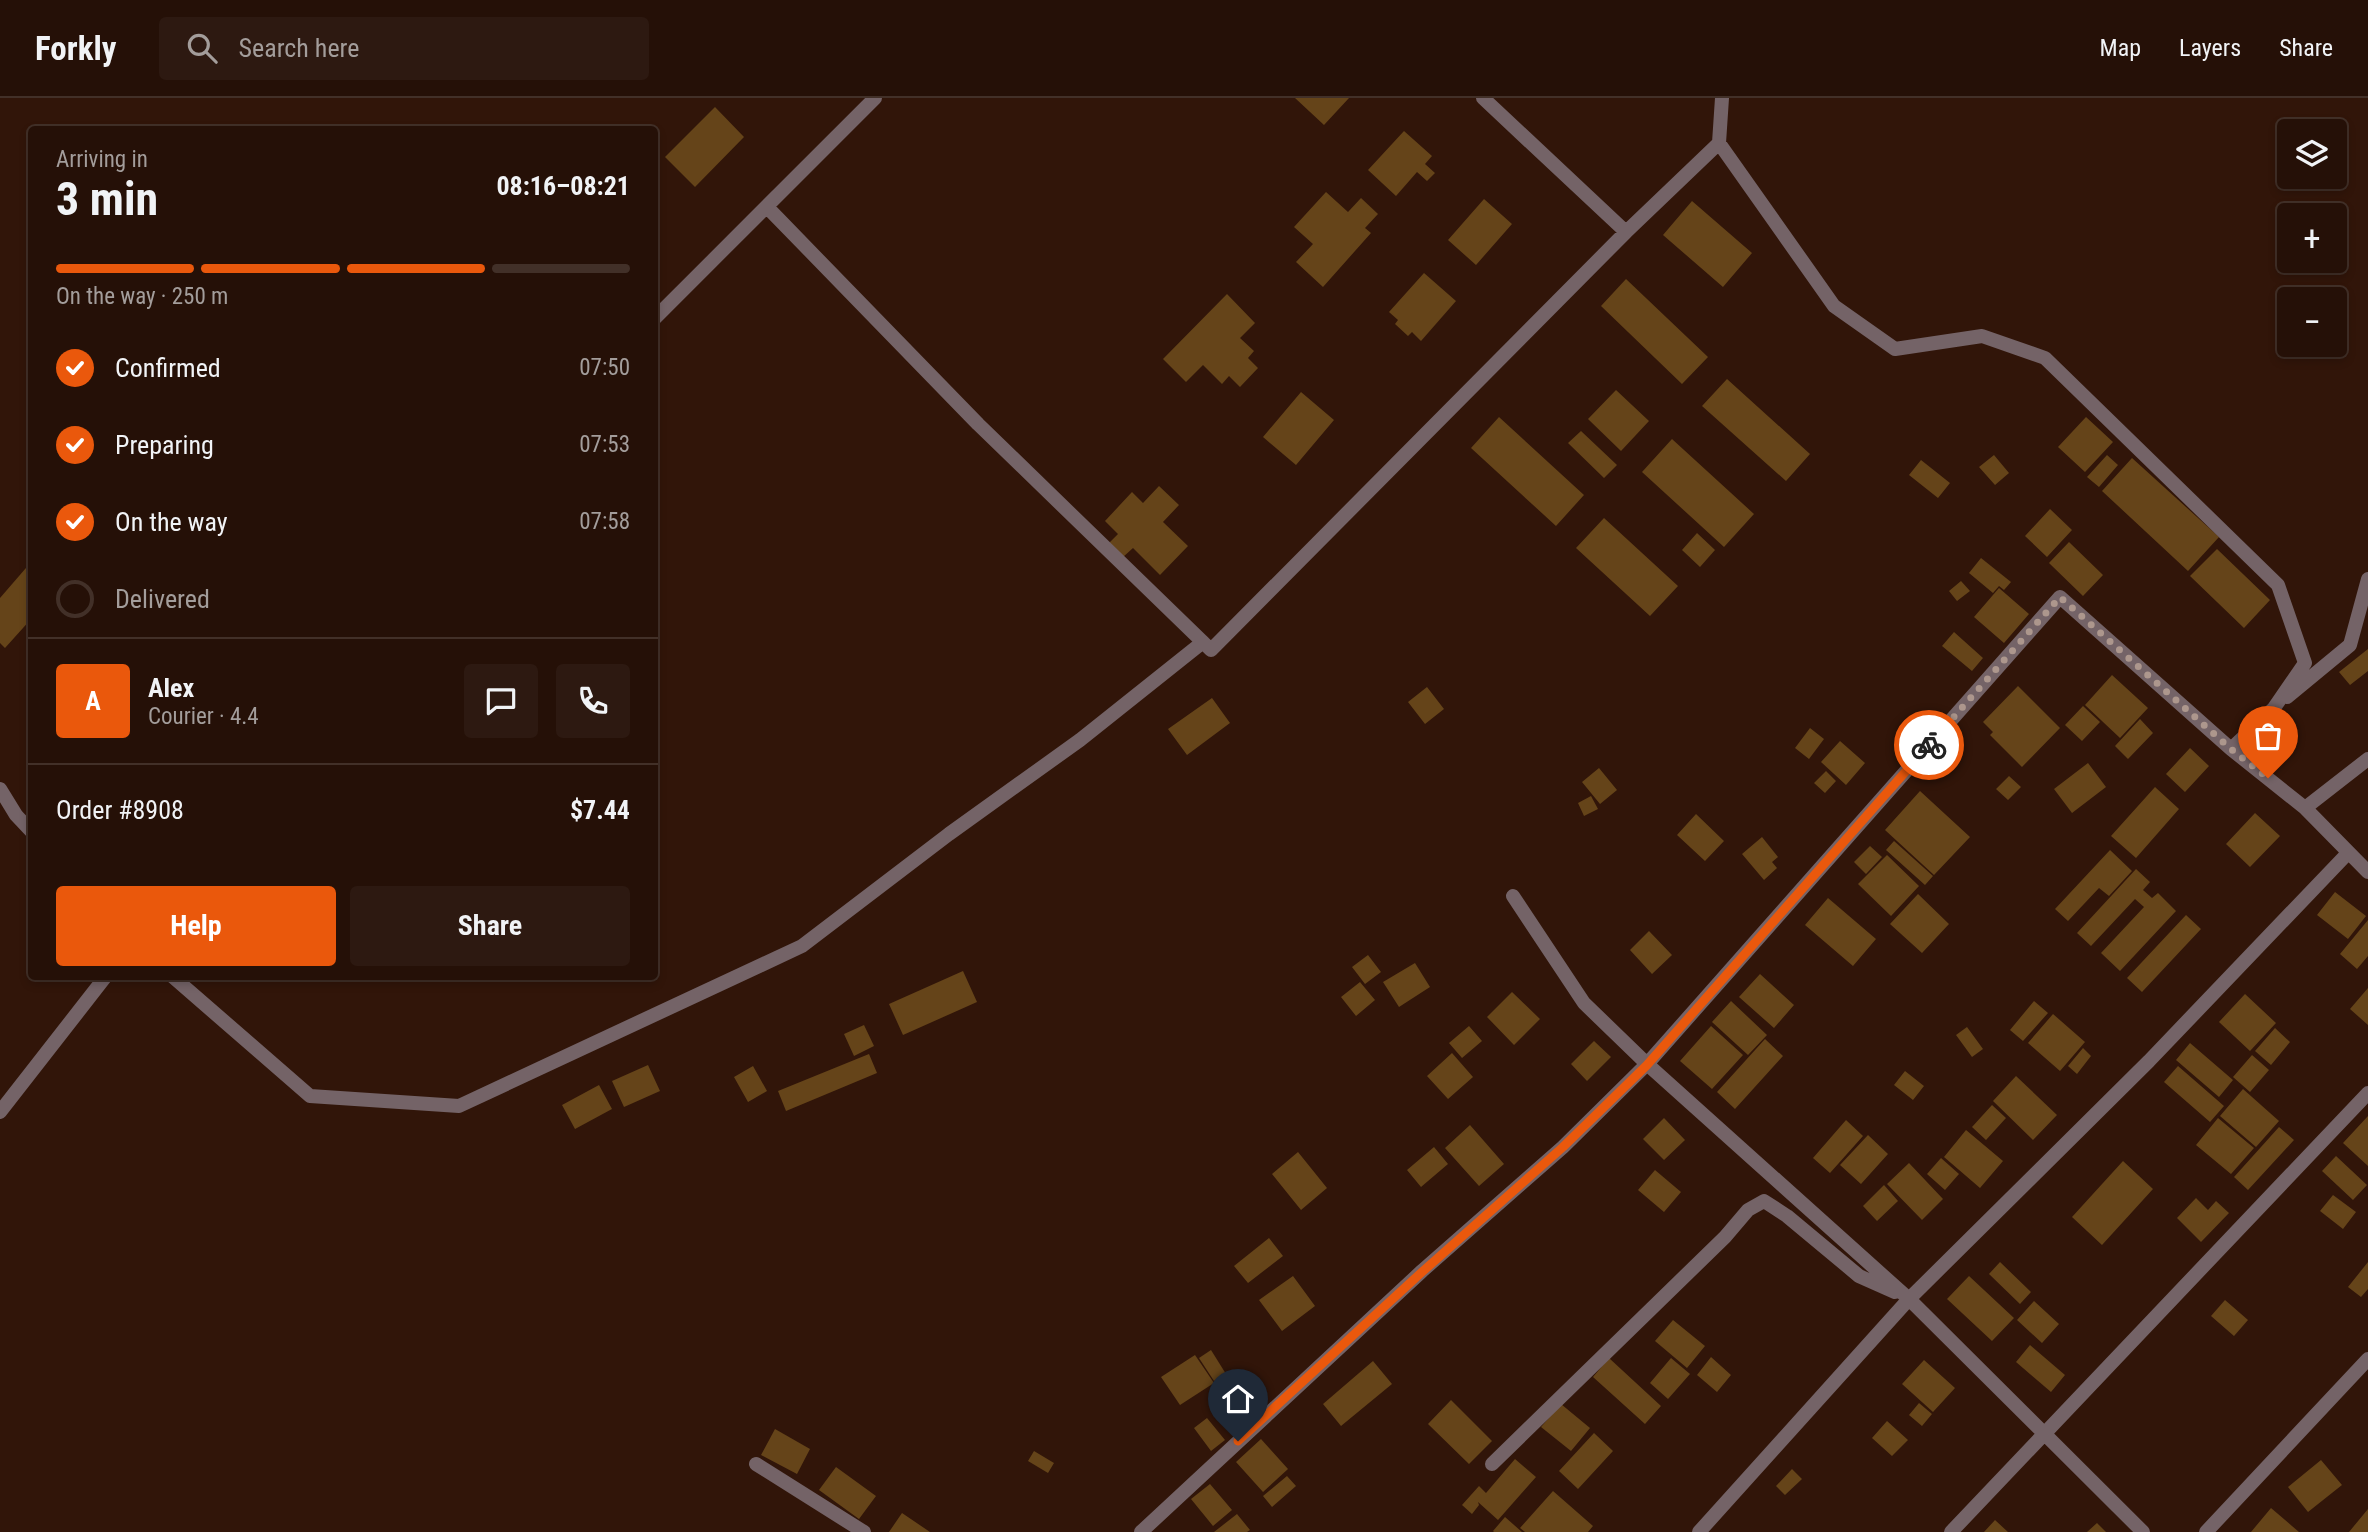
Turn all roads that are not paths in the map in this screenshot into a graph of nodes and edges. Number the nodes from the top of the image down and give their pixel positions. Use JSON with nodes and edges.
{"nodes":[{"id":1,"x":875,"y":98,"type":"edge"},
{"id":2,"x":1483,"y":98,"type":"edge"},
{"id":3,"x":1722,"y":98,"type":"edge"},
{"id":4,"x":1719,"y":143,"type":"junction"},
{"id":5,"x":767,"y":207,"type":"junction"},
{"id":6,"x":1626,"y":232,"type":"junction"},
{"id":7,"x":658,"y":316,"type":"edge"},
{"id":8,"x":2368,"y":579,"type":"edge"},
{"id":9,"x":1203,"y":642,"type":"junction"},
{"id":10,"x":2274,"y":708,"type":"junction"},
{"id":11,"x":2231,"y":749,"type":"junction"},
{"id":12,"x":2368,"y":759,"type":"edge"},
{"id":13,"x":0,"y":789,"type":"edge"},
{"id":14,"x":2305,"y":808,"type":"junction"},
{"id":15,"x":28,"y":828,"type":"edge"},
{"id":16,"x":2348,"y":853,"type":"junction"},
{"id":17,"x":2368,"y":872,"type":"edge"},
{"id":18,"x":1513,"y":896,"type":"dead end"},
{"id":19,"x":103,"y":980,"type":"edge"},
{"id":20,"x":177,"y":980,"type":"edge"},
{"id":21,"x":1647,"y":1065,"type":"junction"},
{"id":22,"x":2368,"y":1093,"type":"edge"},
{"id":23,"x":0,"y":1112,"type":"edge"},
{"id":24,"x":1909,"y":1299,"type":"junction"},
{"id":25,"x":2368,"y":1359,"type":"edge"},
{"id":26,"x":2044,"y":1435,"type":"junction"},
{"id":27,"x":756,"y":1464,"type":"dead end"},
{"id":28,"x":1492,"y":1464,"type":"dead end"},
{"id":29,"x":864,"y":1532,"type":"edge"},
{"id":30,"x":1141,"y":1532,"type":"edge"},
{"id":31,"x":1699,"y":1532,"type":"edge"},
{"id":32,"x":1951,"y":1532,"type":"edge"},
{"id":33,"x":2143,"y":1532,"type":"edge"},
{"id":34,"x":2206,"y":1532,"type":"edge"}],
"edges":[{"from":1,"to":5,"type":"street"},
{"from":2,"to":6,"type":"street"},
{"from":3,"to":4,"type":"street"},
{"from":4,"to":6,"type":"street"},
{"from":4,"to":10,"type":"street"},
{"from":5,"to":7,"type":"street"},
{"from":5,"to":9,"type":"street"},
{"from":6,"to":9,"type":"street"},
{"from":8,"to":10,"type":"street"},
{"from":9,"to":20,"type":"street"},
{"from":10,"to":11,"type":"street"},
{"from":11,"to":14,"type":"street"},
{"from":11,"to":21,"type":"street"},
{"from":12,"to":14,"type":"street"},
{"from":13,"to":15,"type":"street"},
{"from":14,"to":16,"type":"street"},
{"from":16,"to":17,"type":"street"},
{"from":16,"to":24,"type":"street"},
{"from":18,"to":21,"type":"street"},
{"from":19,"to":23,"type":"street"},
{"from":21,"to":24,"type":"street"},
{"from":21,"to":30,"type":"street"},
{"from":22,"to":26,"type":"street"},
{"from":24,"to":26,"type":"street"},
{"from":24,"to":28,"type":"street"},
{"from":24,"to":31,"type":"street"},
{"from":25,"to":34,"type":"street"},
{"from":26,"to":32,"type":"street"},
{"from":26,"to":33,"type":"street"},
{"from":27,"to":29,"type":"street"}]}
